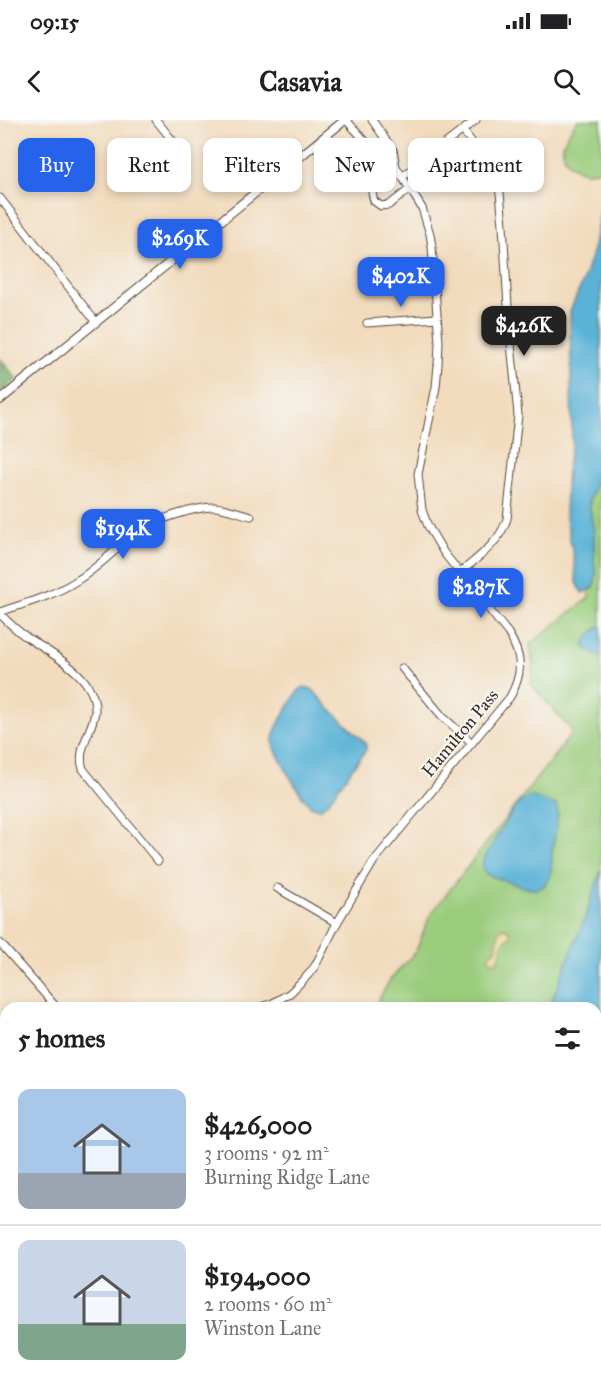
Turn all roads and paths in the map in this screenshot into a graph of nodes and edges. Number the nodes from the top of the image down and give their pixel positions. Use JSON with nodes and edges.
{"nodes":[{"id":1,"x":156,"y":120,"type":"edge"},
{"id":2,"x":346,"y":120,"type":"edge"},
{"id":3,"x":372,"y":120,"type":"edge"},
{"id":4,"x":476,"y":120,"type":"edge"},
{"id":5,"x":463,"y":130,"type":"junction"},
{"id":6,"x":171,"y":138,"type":"edge"},
{"id":7,"x":399,"y":172,"type":"junction"},
{"id":8,"x":408,"y":186,"type":"edge"},
{"id":9,"x":408,"y":191,"type":"edge"},
{"id":10,"x":412,"y":192,"type":"edge"},
{"id":11,"x":0,"y":198,"type":"edge"},
{"id":12,"x":437,"y":318,"type":"junction"},
{"id":13,"x":95,"y":321,"type":"junction"},
{"id":14,"x":367,"y":322,"type":"dead end"},
{"id":15,"x":0,"y":400,"type":"edge"},
{"id":16,"x":251,"y":516,"type":"dead end"},
{"id":17,"x":460,"y":573,"type":"junction"},
{"id":18,"x":0,"y":613,"type":"edge"},
{"id":19,"x":402,"y":668,"type":"dead end"},
{"id":20,"x":472,"y":743,"type":"junction"},
{"id":21,"x":158,"y":861,"type":"dead end"},
{"id":22,"x":277,"y":888,"type":"dead end"},
{"id":23,"x":337,"y":923,"type":"junction"},
{"id":24,"x":0,"y":942,"type":"edge"},
{"id":25,"x":52,"y":1002,"type":"edge"},
{"id":26,"x":275,"y":1002,"type":"edge"}],
"edges":[{"from":1,"to":6,"type":"street"},
{"from":2,"to":7,"type":"street","name":"Hamilton Pass"},
{"from":2,"to":13,"type":"street"},
{"from":3,"to":7,"type":"street","name":"Hamilton Pass"},
{"from":4,"to":5,"type":"street"},
{"from":5,"to":7,"type":"street"},
{"from":5,"to":17,"type":"street"},
{"from":7,"to":8,"type":"street","name":"Hamilton Pass"},
{"from":7,"to":9,"type":"street"},
{"from":10,"to":12,"type":"street","name":"Hamilton Pass"},
{"from":11,"to":13,"type":"street"},
{"from":12,"to":14,"type":"street"},
{"from":12,"to":17,"type":"street","name":"Hamilton Pass"},
{"from":13,"to":15,"type":"street"},
{"from":16,"to":18,"type":"street"},
{"from":17,"to":20,"type":"street","name":"Hamilton Pass"},
{"from":18,"to":21,"type":"street"},
{"from":19,"to":20,"type":"street"},
{"from":20,"to":23,"type":"street","name":"Hamilton Pass"},
{"from":22,"to":23,"type":"street"},
{"from":23,"to":26,"type":"street","name":"Hamilton Pass"},
{"from":24,"to":25,"type":"street"}]}
